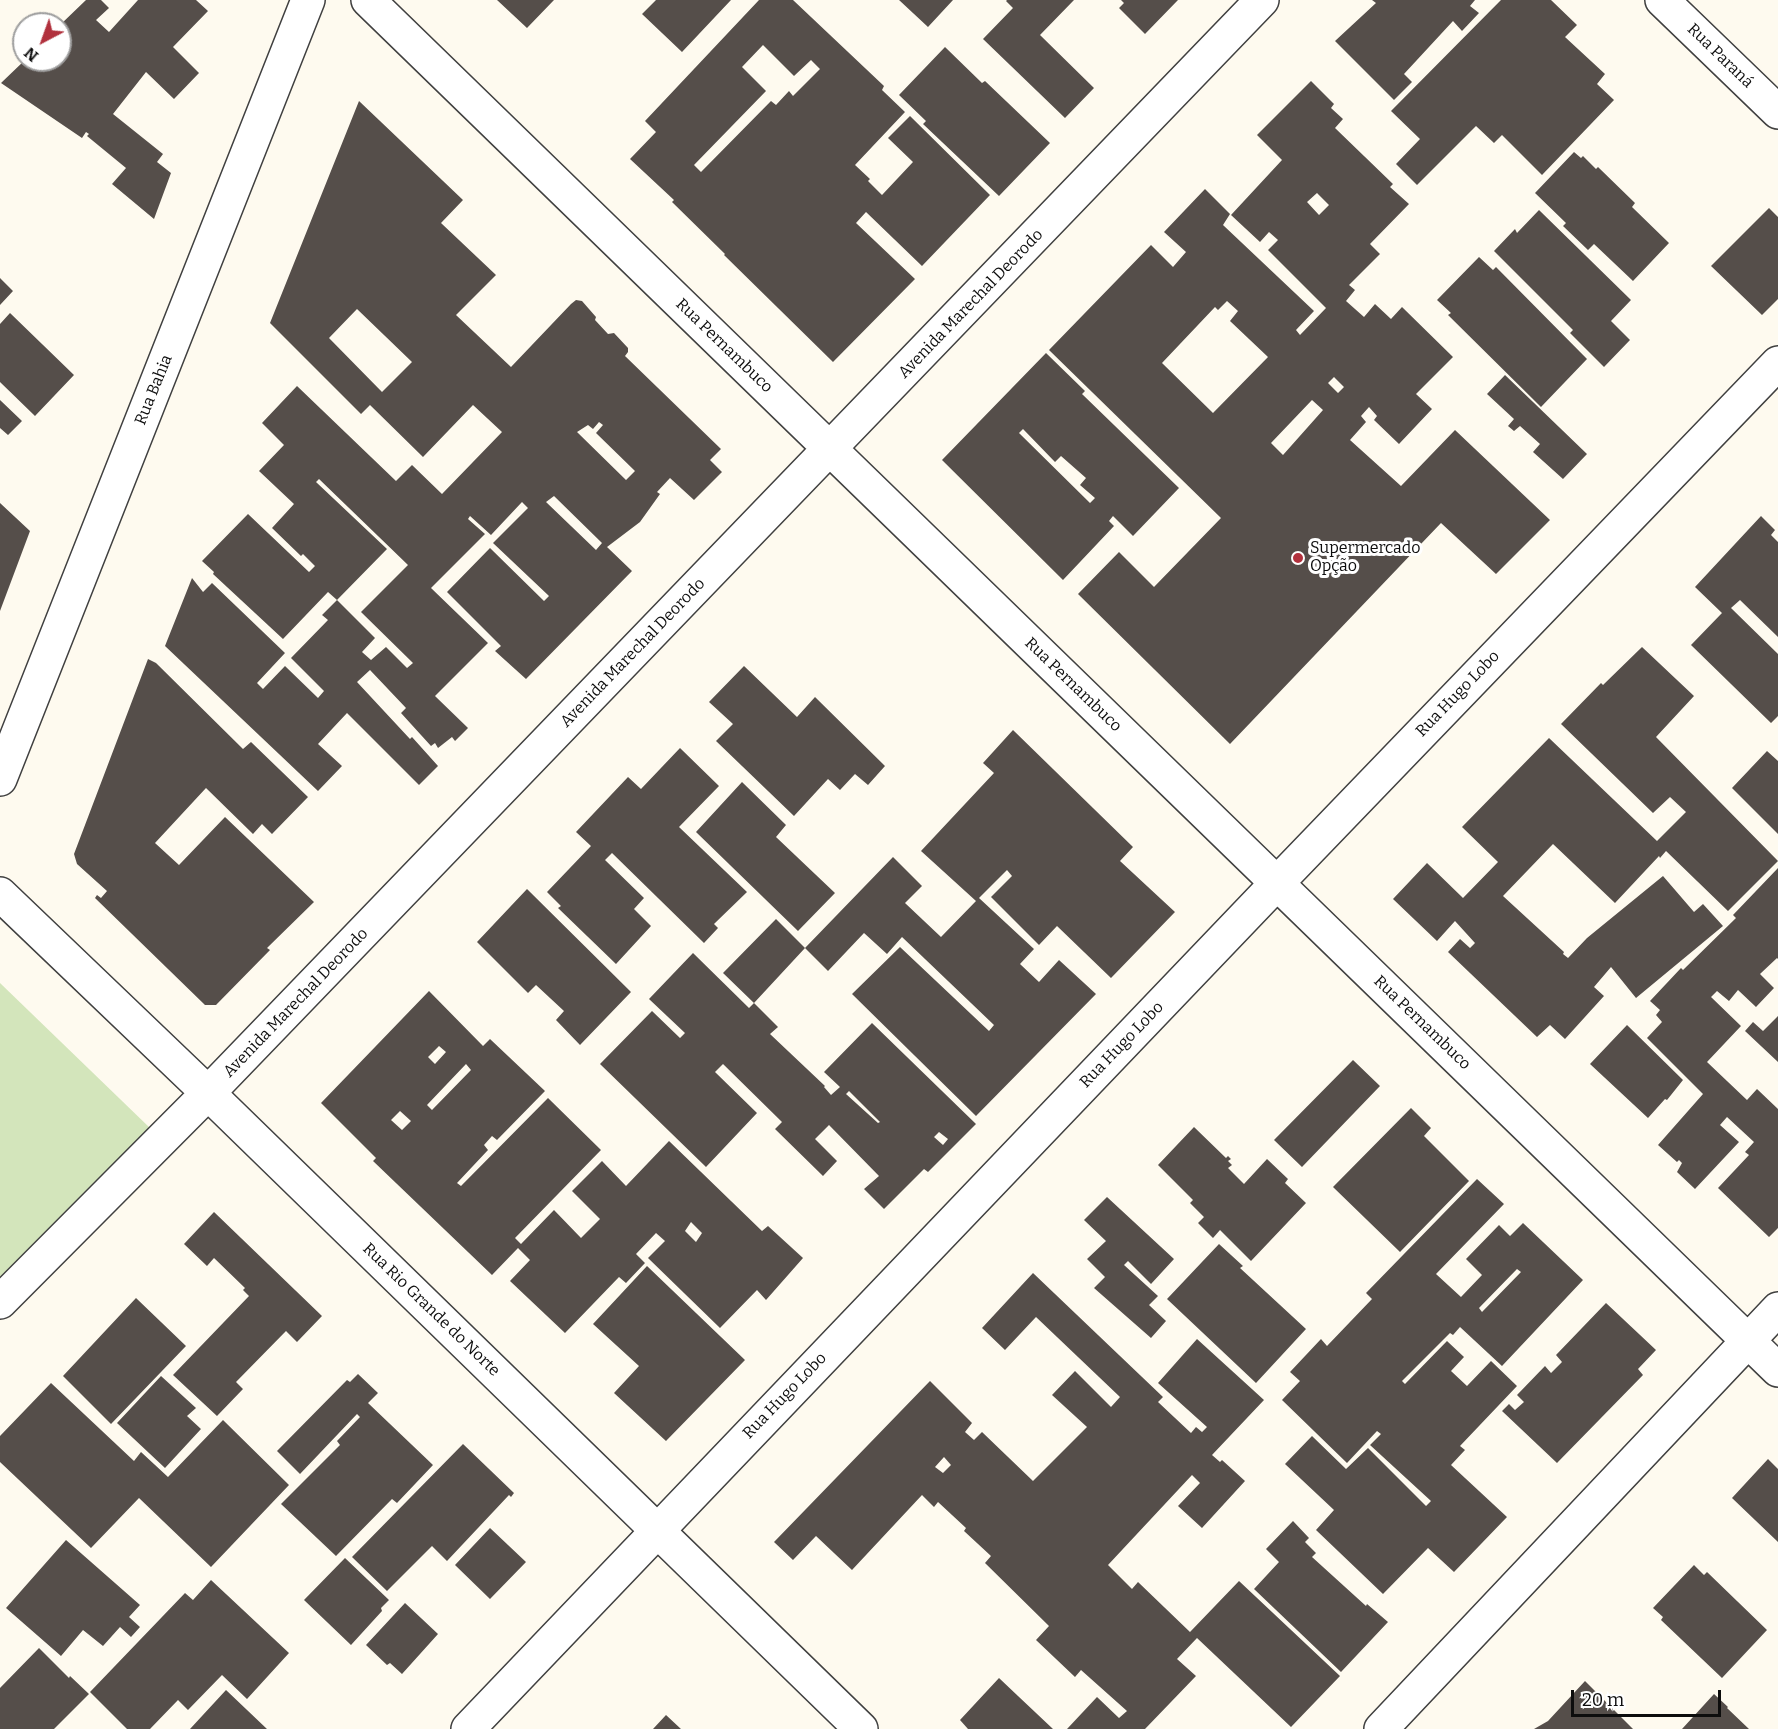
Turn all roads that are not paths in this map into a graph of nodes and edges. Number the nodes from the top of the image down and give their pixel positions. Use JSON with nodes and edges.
{"nodes":[{"id":1,"x":308,"y":0,"type":"edge"},
{"id":2,"x":368,"y":0,"type":"edge"},
{"id":3,"x":1262,"y":0,"type":"edge"},
{"id":4,"x":1662,"y":0,"type":"edge"},
{"id":5,"x":1778,"y":112,"type":"edge"},
{"id":6,"x":1778,"y":363,"type":"edge"},
{"id":7,"x":831,"y":449,"type":"junction"},
{"id":8,"x":0,"y":779,"type":"edge"},
{"id":9,"x":1277,"y":883,"type":"junction"},
{"id":10,"x":0,"y":894,"type":"edge"},
{"id":11,"x":208,"y":1094,"type":"junction"},
{"id":12,"x":0,"y":1302,"type":"edge"},
{"id":13,"x":1778,"y":1309,"type":"edge"},
{"id":14,"x":1748,"y":1340,"type":"junction"},
{"id":15,"x":1778,"y":1370,"type":"edge"},
{"id":16,"x":657,"y":1530,"type":"junction"},
{"id":17,"x":468,"y":1729,"type":"edge"},
{"id":18,"x":861,"y":1729,"type":"edge"},
{"id":19,"x":1381,"y":1729,"type":"edge"}],
"edges":[{"from":1,"to":8,"type":"street","name":"Rua Bahia"},
{"from":2,"to":7,"type":"street","name":"Rua Pernambuco"},
{"from":3,"to":7,"type":"street","name":"Avenida Marechal Deorodo"},
{"from":4,"to":5,"type":"street","name":"Rua Paraná"},
{"from":6,"to":9,"type":"street","name":"Rua Hugo Lobo"},
{"from":7,"to":9,"type":"street","name":"Rua Pernambuco"},
{"from":7,"to":11,"type":"street","name":"Avenida Marechal Deorodo"},
{"from":9,"to":14,"type":"street","name":"Rua Pernambuco"},
{"from":9,"to":16,"type":"street","name":"Rua Hugo Lobo"},
{"from":10,"to":11,"type":"street","name":"Rua Rio Grande do Norte"},
{"from":11,"to":12,"type":"street","name":"Avenida Marechal Deorodo"},
{"from":11,"to":16,"type":"street","name":"Rua Rio Grande do Norte"},
{"from":13,"to":14,"type":"street"},
{"from":14,"to":15,"type":"street","name":"Rua Pernambuco"},
{"from":14,"to":19,"type":"street"},
{"from":16,"to":17,"type":"street","name":"Rua Hugo Lobo"},
{"from":16,"to":18,"type":"street","name":"Rua Rio Grande do Norte"}]}
